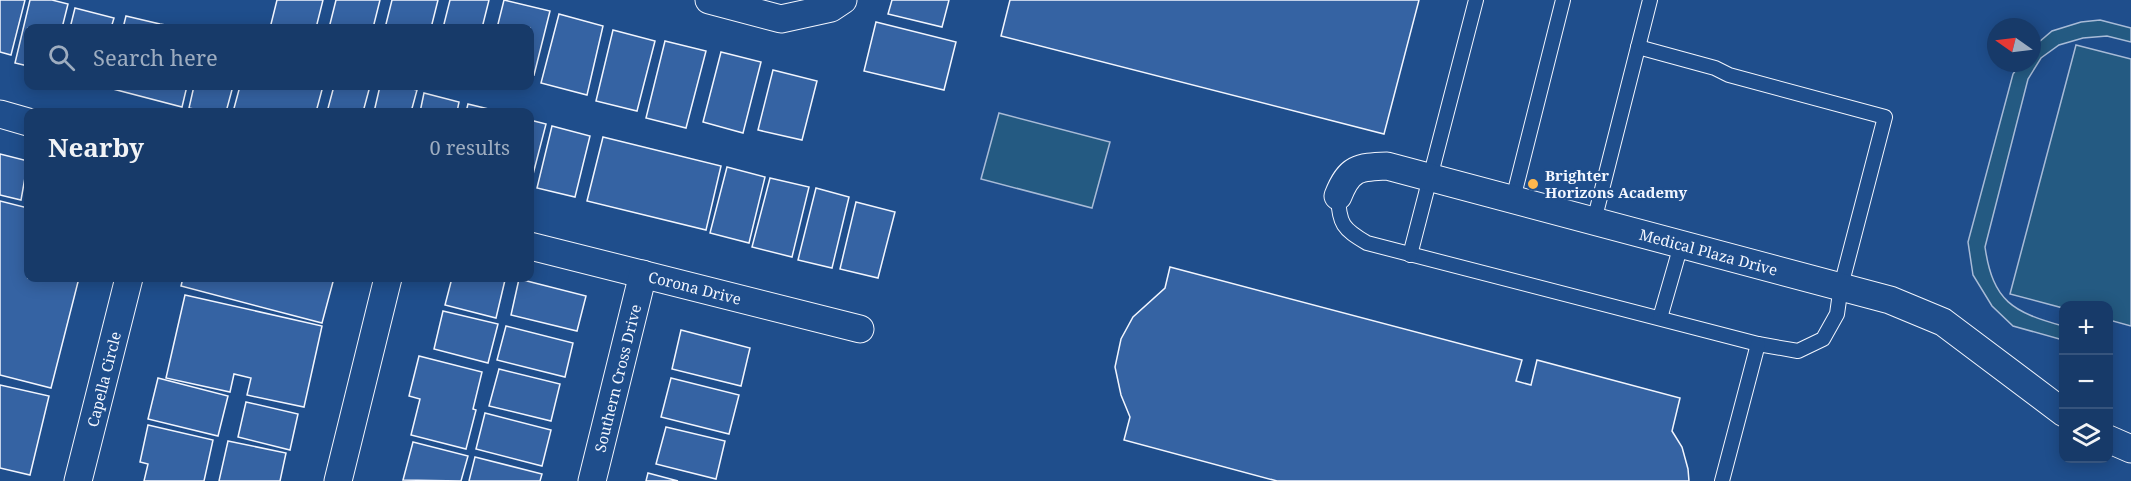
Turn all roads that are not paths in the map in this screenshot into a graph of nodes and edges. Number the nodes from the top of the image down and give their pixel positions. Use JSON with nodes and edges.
{"nodes":[{"id":1,"x":710,"y":0,"type":"edge"},
{"id":2,"x":843,"y":0,"type":"edge"},
{"id":3,"x":1476,"y":0,"type":"edge"},
{"id":4,"x":1563,"y":0,"type":"edge"},
{"id":5,"x":1650,"y":0,"type":"edge"},
{"id":6,"x":1638,"y":47,"type":"junction"},
{"id":7,"x":0,"y":114,"type":"edge"},
{"id":8,"x":24,"y":121,"type":"edge"},
{"id":9,"x":1431,"y":178,"type":"junction"},
{"id":10,"x":1338,"y":196,"type":"joint"},
{"id":11,"x":1513,"y":199,"type":"junction"},
{"id":12,"x":1594,"y":221,"type":"junction"},
{"id":13,"x":1681,"y":244,"type":"junction"},
{"id":14,"x":534,"y":247,"type":"edge"},
{"id":15,"x":1410,"y":255,"type":"junction"},
{"id":16,"x":643,"y":274,"type":"junction"},
{"id":17,"x":128,"y":282,"type":"edge"},
{"id":18,"x":387,"y":282,"type":"edge"},
{"id":19,"x":1841,"y":286,"type":"junction"},
{"id":20,"x":1660,"y":318,"type":"junction"},
{"id":21,"x":860,"y":329,"type":"dead end"},
{"id":22,"x":1758,"y":344,"type":"junction"},
{"id":23,"x":2059,"y":409,"type":"edge"},
{"id":24,"x":2113,"y":441,"type":"edge"},
{"id":25,"x":2131,"y":449,"type":"edge"},
{"id":26,"x":78,"y":481,"type":"edge"},
{"id":27,"x":338,"y":481,"type":"edge"},
{"id":28,"x":592,"y":481,"type":"edge"},
{"id":29,"x":1722,"y":481,"type":"edge"}],
"edges":[{"from":1,"to":2,"type":"street"},
{"from":3,"to":9,"type":"lane"},
{"from":4,"to":11,"type":"lane"},
{"from":5,"to":6,"type":"lane"},
{"from":6,"to":12,"type":"lane"},
{"from":6,"to":19,"type":"lane"},
{"from":7,"to":8,"type":"street"},
{"from":9,"to":10,"type":"street","name":"Medical Plaza Drive"},
{"from":9,"to":11,"type":"street","name":"Medical Plaza Drive"},
{"from":9,"to":15,"type":"lane"},
{"from":10,"to":15,"type":"lane"},
{"from":11,"to":12,"type":"street","name":"Medical Plaza Drive"},
{"from":12,"to":13,"type":"street","name":"Medical Plaza Drive"},
{"from":13,"to":19,"type":"street","name":"Medical Plaza Drive"},
{"from":13,"to":20,"type":"lane"},
{"from":14,"to":16,"type":"street","name":"Corona Drive"},
{"from":15,"to":20,"type":"lane"},
{"from":16,"to":21,"type":"street","name":"Corona Drive"},
{"from":16,"to":28,"type":"street","name":"Southern Cross Drive"},
{"from":17,"to":26,"type":"street","name":"Capella Circle"},
{"from":18,"to":27,"type":"street"},
{"from":19,"to":22,"type":"lane"},
{"from":19,"to":23,"type":"street","name":"Medical Plaza Drive"},
{"from":20,"to":22,"type":"lane"},
{"from":22,"to":29,"type":"lane"},
{"from":24,"to":25,"type":"street"}]}
